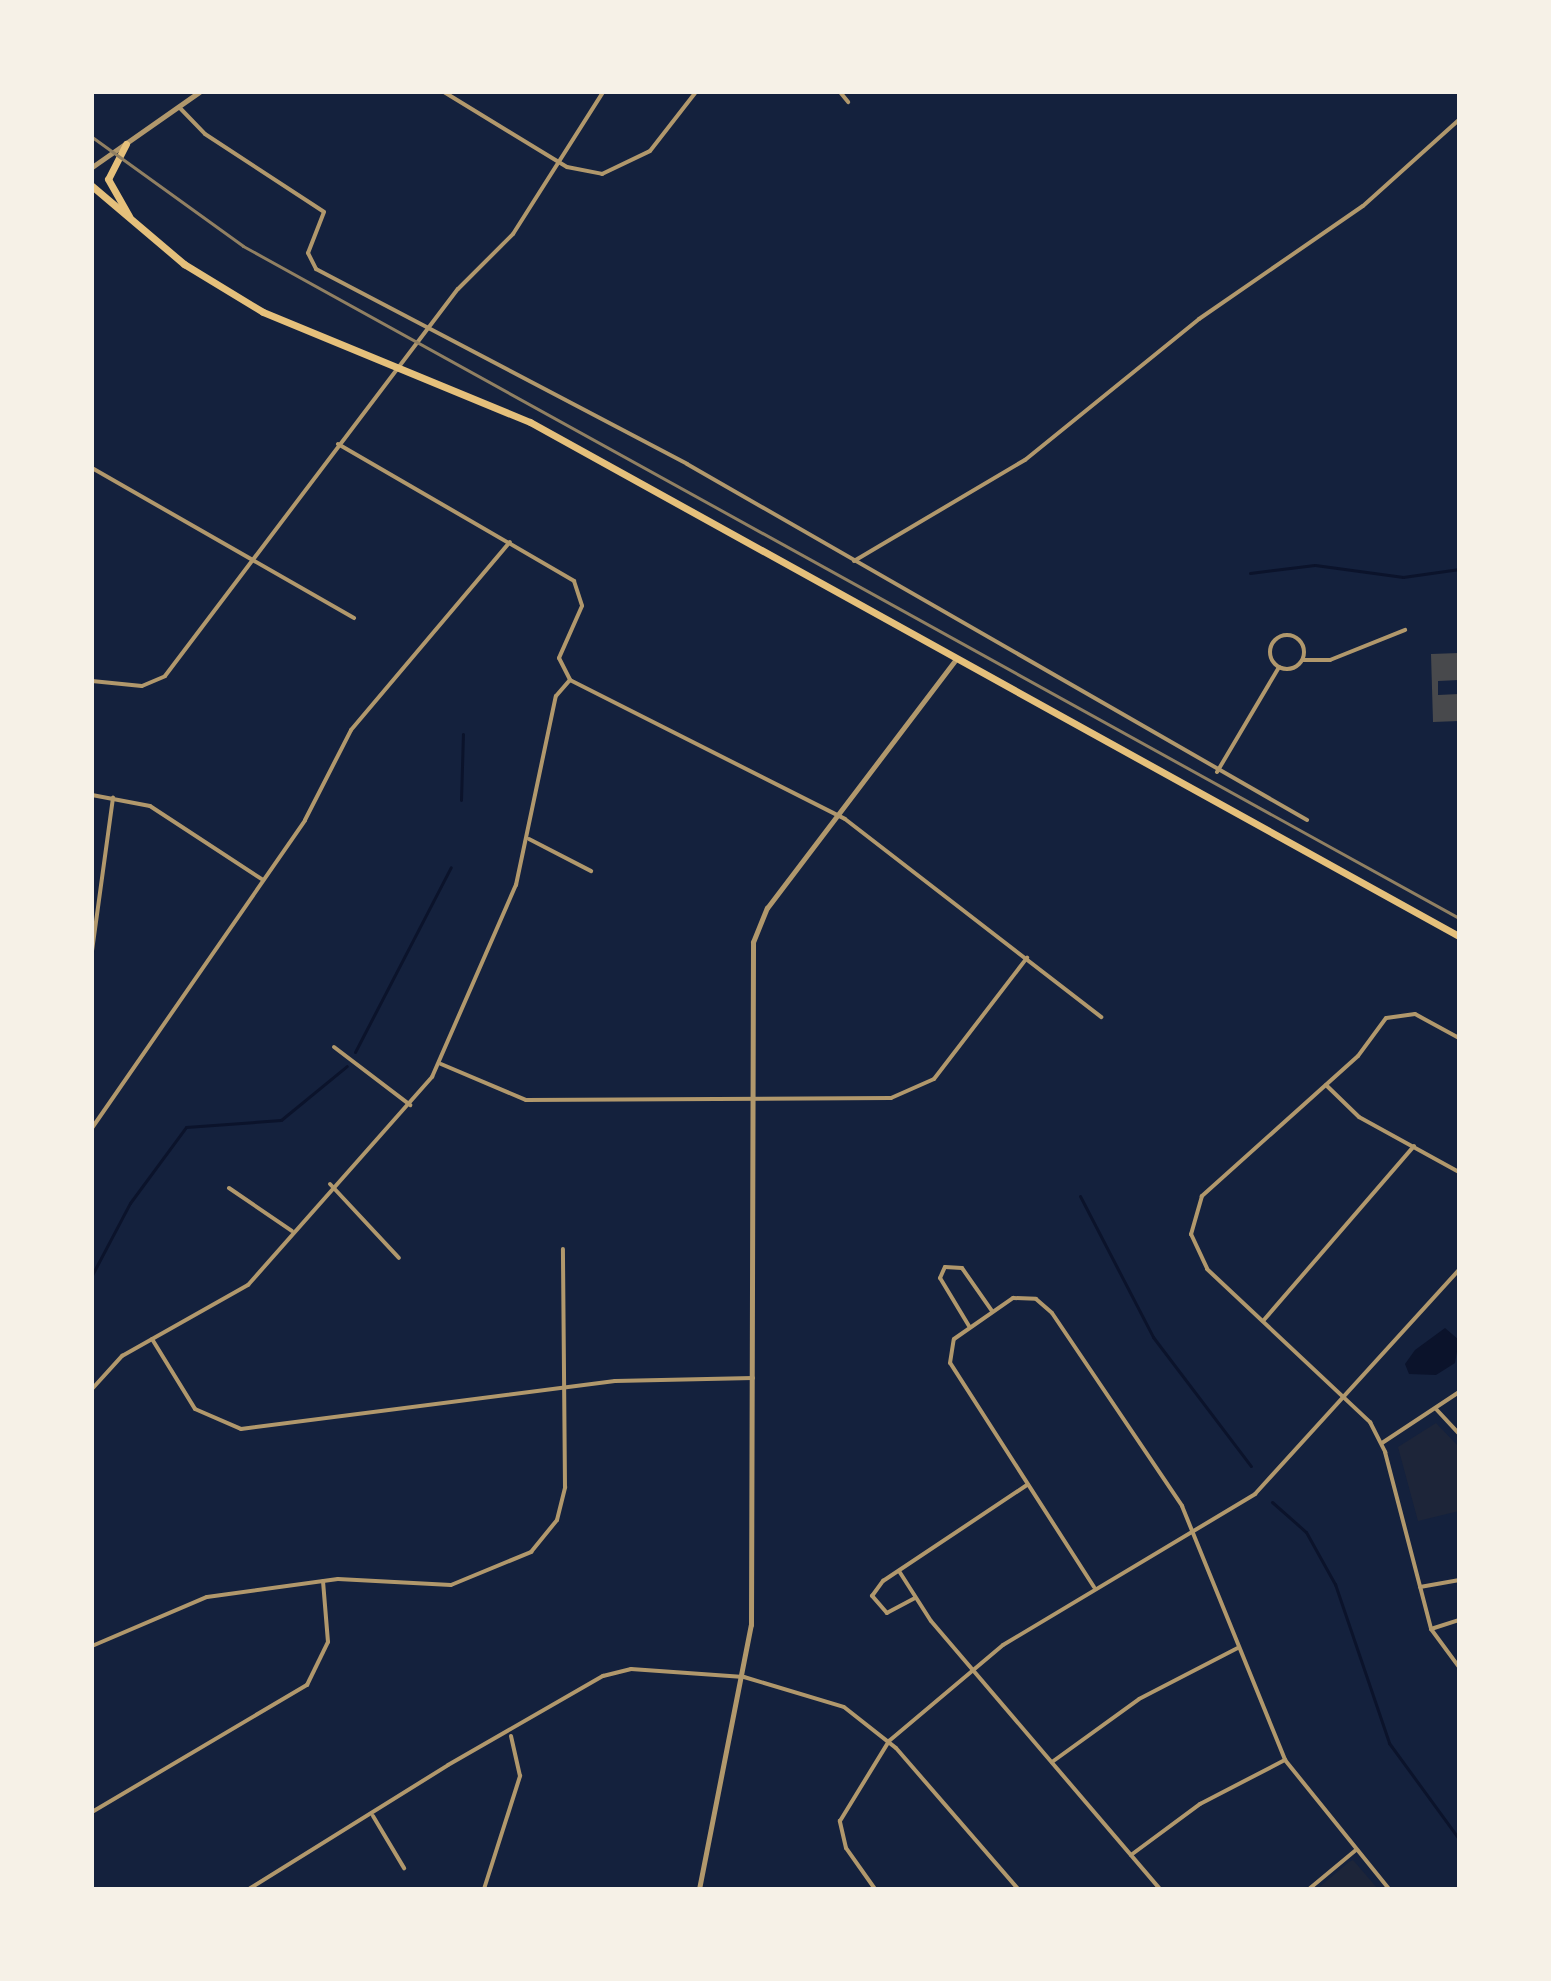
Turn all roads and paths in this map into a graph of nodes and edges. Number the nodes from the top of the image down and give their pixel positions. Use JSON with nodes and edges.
{"nodes":[{"id":1,"x":199,"y":92,"type":"edge"},
{"id":2,"x":444,"y":92,"type":"edge"},
{"id":3,"x":603,"y":92,"type":"edge"},
{"id":4,"x":696,"y":92,"type":"edge"},
{"id":5,"x":840,"y":92,"type":"edge"},
{"id":6,"x":848,"y":102,"type":"dead end"},
{"id":7,"x":179,"y":107,"type":"junction"},
{"id":8,"x":1459,"y":120,"type":"edge"},
{"id":9,"x":126,"y":144,"type":"junction"},
{"id":10,"x":557,"y":161,"type":"junction"},
{"id":11,"x":92,"y":167,"type":"edge"},
{"id":12,"x":92,"y":186,"type":"edge"},
{"id":13,"x":135,"y":225,"type":"junction"},
{"id":14,"x":431,"y":327,"type":"junction"},
{"id":15,"x":397,"y":369,"type":"junction"},
{"id":16,"x":338,"y":444,"type":"junction"},
{"id":17,"x":92,"y":468,"type":"edge"},
{"id":18,"x":510,"y":542,"type":"junction"},
{"id":19,"x":252,"y":557,"type":"junction"},
{"id":20,"x":854,"y":561,"type":"junction"},
{"id":21,"x":354,"y":618,"type":"dead end"},
{"id":22,"x":1405,"y":630,"type":"dead end"},
{"id":23,"x":956,"y":659,"type":"junction"},
{"id":24,"x":1303,"y":660,"type":"junction"},
{"id":25,"x":1279,"y":667,"type":"junction"},
{"id":26,"x":570,"y":680,"type":"junction"},
{"id":27,"x":92,"y":681,"type":"edge"},
{"id":28,"x":1217,"y":772,"type":"junction"},
{"id":29,"x":92,"y":795,"type":"edge"},
{"id":30,"x":113,"y":797,"type":"junction"},
{"id":31,"x":838,"y":815,"type":"junction"},
{"id":32,"x":1307,"y":820,"type":"dead end"},
{"id":33,"x":529,"y":839,"type":"junction"},
{"id":34,"x":591,"y":871,"type":"dead end"},
{"id":35,"x":263,"y":880,"type":"junction"},
{"id":36,"x":92,"y":909,"type":"edge"},
{"id":37,"x":102,"y":910,"type":"junction"},
{"id":38,"x":1459,"y":936,"type":"edge"},
{"id":39,"x":92,"y":951,"type":"edge"},
{"id":40,"x":1027,"y":958,"type":"junction"},
{"id":41,"x":1101,"y":1017,"type":"dead end"},
{"id":42,"x":1459,"y":1038,"type":"edge"},
{"id":43,"x":334,"y":1047,"type":"dead end"},
{"id":44,"x":441,"y":1064,"type":"junction"},
{"id":45,"x":1326,"y":1085,"type":"junction"},
{"id":46,"x":754,"y":1101,"type":"junction"},
{"id":47,"x":410,"y":1105,"type":"junction"},
{"id":48,"x":92,"y":1128,"type":"edge"},
{"id":49,"x":1414,"y":1146,"type":"junction"},
{"id":50,"x":1459,"y":1172,"type":"edge"},
{"id":51,"x":330,"y":1184,"type":"junction"},
{"id":52,"x":229,"y":1188,"type":"dead end"},
{"id":53,"x":292,"y":1231,"type":"junction"},
{"id":54,"x":563,"y":1249,"type":"dead end"},
{"id":55,"x":399,"y":1258,"type":"dead end"},
{"id":56,"x":1459,"y":1270,"type":"edge"},
{"id":57,"x":992,"y":1311,"type":"junction"},
{"id":58,"x":1263,"y":1321,"type":"junction"},
{"id":59,"x":969,"y":1326,"type":"junction"},
{"id":60,"x":152,"y":1339,"type":"junction"},
{"id":61,"x":753,"y":1378,"type":"junction"},
{"id":62,"x":565,"y":1388,"type":"junction"},
{"id":63,"x":92,"y":1389,"type":"edge"},
{"id":64,"x":1459,"y":1392,"type":"edge"},
{"id":65,"x":1347,"y":1396,"type":"junction"},
{"id":66,"x":1436,"y":1409,"type":"junction"},
{"id":67,"x":1459,"y":1434,"type":"edge"},
{"id":68,"x":1382,"y":1443,"type":"junction"},
{"id":69,"x":1027,"y":1485,"type":"junction"},
{"id":70,"x":1195,"y":1531,"type":"junction"},
{"id":71,"x":899,"y":1571,"type":"junction"},
{"id":72,"x":1459,"y":1580,"type":"edge"},
{"id":73,"x":323,"y":1581,"type":"junction"},
{"id":74,"x":1094,"y":1587,"type":"junction"},
{"id":75,"x":1420,"y":1587,"type":"junction"},
{"id":76,"x":915,"y":1598,"type":"junction"},
{"id":77,"x":1459,"y":1620,"type":"edge"},
{"id":78,"x":1431,"y":1629,"type":"junction"},
{"id":79,"x":92,"y":1646,"type":"edge"},
{"id":80,"x":1238,"y":1648,"type":"junction"},
{"id":81,"x":1459,"y":1667,"type":"edge"},
{"id":82,"x":972,"y":1668,"type":"junction"},
{"id":83,"x":744,"y":1677,"type":"junction"},
{"id":84,"x":510,"y":1735,"type":"junction"},
{"id":85,"x":889,"y":1741,"type":"junction"},
{"id":86,"x":1285,"y":1760,"type":"junction"},
{"id":87,"x":1052,"y":1762,"type":"junction"},
{"id":88,"x":92,"y":1812,"type":"edge"},
{"id":89,"x":373,"y":1816,"type":"junction"},
{"id":90,"x":1356,"y":1850,"type":"junction"},
{"id":91,"x":1131,"y":1855,"type":"junction"},
{"id":92,"x":404,"y":1868,"type":"dead end"},
{"id":93,"x":249,"y":1889,"type":"edge"},
{"id":94,"x":484,"y":1889,"type":"edge"},
{"id":95,"x":699,"y":1889,"type":"edge"},
{"id":96,"x":875,"y":1889,"type":"edge"},
{"id":97,"x":1018,"y":1889,"type":"edge"},
{"id":98,"x":1160,"y":1889,"type":"edge"},
{"id":99,"x":1309,"y":1889,"type":"edge"},
{"id":100,"x":1389,"y":1889,"type":"edge"}],
"edges":[{"from":1,"to":7,"type":"street"},
{"from":2,"to":10,"type":"street"},
{"from":3,"to":10,"type":"street"},
{"from":4,"to":10,"type":"street"},
{"from":5,"to":6,"type":"street"},
{"from":7,"to":9,"type":"street"},
{"from":7,"to":14,"type":"street"},
{"from":8,"to":20,"type":"street"},
{"from":9,"to":11,"type":"street"},
{"from":9,"to":13,"type":"main road"},
{"from":10,"to":14,"type":"street"},
{"from":12,"to":13,"type":"main road"},
{"from":13,"to":15,"type":"main road"},
{"from":14,"to":15,"type":"street"},
{"from":14,"to":20,"type":"street"},
{"from":15,"to":16,"type":"street"},
{"from":15,"to":23,"type":"main road"},
{"from":16,"to":18,"type":"street"},
{"from":16,"to":19,"type":"street"},
{"from":17,"to":19,"type":"street"},
{"from":18,"to":26,"type":"street"},
{"from":18,"to":35,"type":"street"},
{"from":19,"to":21,"type":"street"},
{"from":19,"to":27,"type":"street"},
{"from":20,"to":28,"type":"street"},
{"from":22,"to":24,"type":"street"},
{"from":23,"to":31,"type":"street"},
{"from":23,"to":38,"type":"main road"},
{"from":24,"to":25,"type":"street"},
{"from":24,"to":25,"type":"street"},
{"from":25,"to":28,"type":"street"},
{"from":26,"to":31,"type":"street"},
{"from":26,"to":33,"type":"street"},
{"from":28,"to":32,"type":"street"},
{"from":29,"to":30,"type":"street"},
{"from":30,"to":35,"type":"street"},
{"from":30,"to":37,"type":"street"},
{"from":31,"to":40,"type":"street"},
{"from":31,"to":46,"type":"street"},
{"from":33,"to":34,"type":"street"},
{"from":33,"to":44,"type":"street"},
{"from":35,"to":48,"type":"street"},
{"from":36,"to":37,"type":"street"},
{"from":37,"to":39,"type":"street"},
{"from":40,"to":41,"type":"street"},
{"from":40,"to":46,"type":"street"},
{"from":42,"to":45,"type":"street"},
{"from":43,"to":47,"type":"street"},
{"from":44,"to":46,"type":"street"},
{"from":44,"to":47,"type":"street"},
{"from":45,"to":49,"type":"street"},
{"from":45,"to":58,"type":"street"},
{"from":46,"to":61,"type":"street"},
{"from":47,"to":51,"type":"street"},
{"from":49,"to":50,"type":"street"},
{"from":49,"to":58,"type":"street"},
{"from":51,"to":53,"type":"street"},
{"from":51,"to":55,"type":"street"},
{"from":52,"to":53,"type":"street"},
{"from":53,"to":60,"type":"street"},
{"from":54,"to":62,"type":"street"},
{"from":56,"to":65,"type":"street"},
{"from":57,"to":59,"type":"street"},
{"from":57,"to":59,"type":"street"},
{"from":57,"to":70,"type":"street"},
{"from":58,"to":65,"type":"street"},
{"from":59,"to":69,"type":"street"},
{"from":60,"to":62,"type":"street"},
{"from":60,"to":63,"type":"street"},
{"from":61,"to":62,"type":"street"},
{"from":61,"to":83,"type":"street"},
{"from":62,"to":73,"type":"street"},
{"from":64,"to":66,"type":"street"},
{"from":65,"to":68,"type":"street"},
{"from":65,"to":70,"type":"street"},
{"from":66,"to":67,"type":"street"},
{"from":66,"to":68,"type":"street"},
{"from":68,"to":75,"type":"street"},
{"from":69,"to":71,"type":"street"},
{"from":69,"to":74,"type":"street"},
{"from":70,"to":74,"type":"street"},
{"from":70,"to":80,"type":"street"},
{"from":71,"to":76,"type":"street"},
{"from":71,"to":76,"type":"street"},
{"from":72,"to":75,"type":"street"},
{"from":73,"to":79,"type":"street"},
{"from":73,"to":88,"type":"street"},
{"from":74,"to":82,"type":"street"},
{"from":75,"to":78,"type":"street"},
{"from":76,"to":82,"type":"street"},
{"from":77,"to":78,"type":"street"},
{"from":78,"to":81,"type":"street"},
{"from":80,"to":86,"type":"street"},
{"from":80,"to":87,"type":"street"},
{"from":82,"to":85,"type":"street"},
{"from":82,"to":87,"type":"street"},
{"from":83,"to":84,"type":"street"},
{"from":83,"to":85,"type":"street"},
{"from":83,"to":95,"type":"street"},
{"from":84,"to":89,"type":"street"},
{"from":84,"to":94,"type":"street"},
{"from":85,"to":96,"type":"street"},
{"from":85,"to":97,"type":"street"},
{"from":86,"to":90,"type":"street"},
{"from":86,"to":91,"type":"street"},
{"from":87,"to":91,"type":"street"},
{"from":89,"to":92,"type":"street"},
{"from":89,"to":93,"type":"street"},
{"from":90,"to":99,"type":"street"},
{"from":90,"to":100,"type":"street"},
{"from":91,"to":98,"type":"street"}]}
